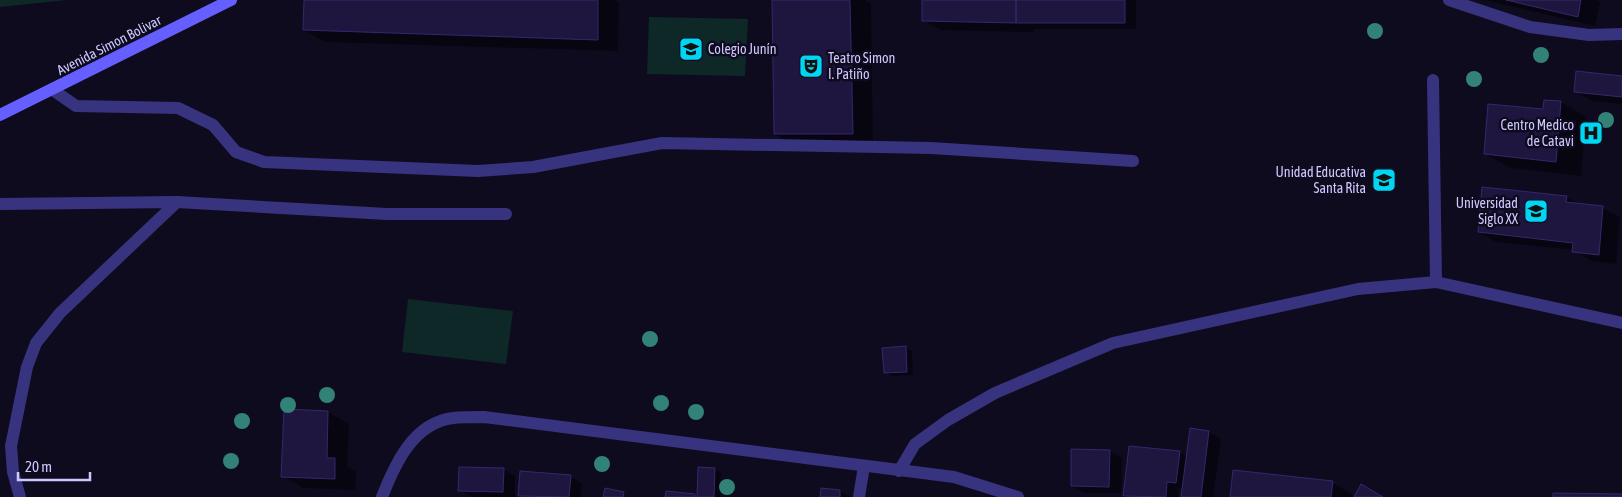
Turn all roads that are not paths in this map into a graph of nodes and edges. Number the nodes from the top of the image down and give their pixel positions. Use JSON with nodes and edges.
{"nodes":[{"id":1,"x":231,"y":0,"type":"edge"},
{"id":2,"x":1449,"y":0,"type":"edge"},
{"id":3,"x":1622,"y":34,"type":"edge"},
{"id":4,"x":1433,"y":80,"type":"dead end"},
{"id":5,"x":53,"y":90,"type":"junction"},
{"id":6,"x":0,"y":115,"type":"edge"},
{"id":7,"x":1133,"y":161,"type":"dead end"},
{"id":8,"x":177,"y":202,"type":"junction"},
{"id":9,"x":0,"y":204,"type":"edge"},
{"id":10,"x":506,"y":214,"type":"dead end"},
{"id":11,"x":1436,"y":282,"type":"junction"},
{"id":12,"x":1622,"y":324,"type":"edge"},
{"id":13,"x":5,"y":445,"type":"edge"},
{"id":14,"x":864,"y":466,"type":"junction"},
{"id":15,"x":899,"y":471,"type":"junction"},
{"id":16,"x":20,"y":497,"type":"edge"},
{"id":17,"x":382,"y":497,"type":"edge"},
{"id":18,"x":859,"y":497,"type":"edge"},
{"id":19,"x":1018,"y":497,"type":"edge"}],
"edges":[{"from":1,"to":5,"type":"main road","name":"Avenida Simon Bolivar"},
{"from":2,"to":3,"type":"street"},
{"from":4,"to":11,"type":"street"},
{"from":5,"to":6,"type":"main road","name":"Avenida Simon Bolivar"},
{"from":5,"to":7,"type":"street"},
{"from":8,"to":9,"type":"street"},
{"from":8,"to":10,"type":"street"},
{"from":8,"to":13,"type":"street"},
{"from":11,"to":12,"type":"street"},
{"from":11,"to":15,"type":"street"},
{"from":13,"to":16,"type":"street"},
{"from":14,"to":15,"type":"street"},
{"from":14,"to":17,"type":"street"},
{"from":14,"to":18,"type":"street"},
{"from":15,"to":19,"type":"street"}]}
